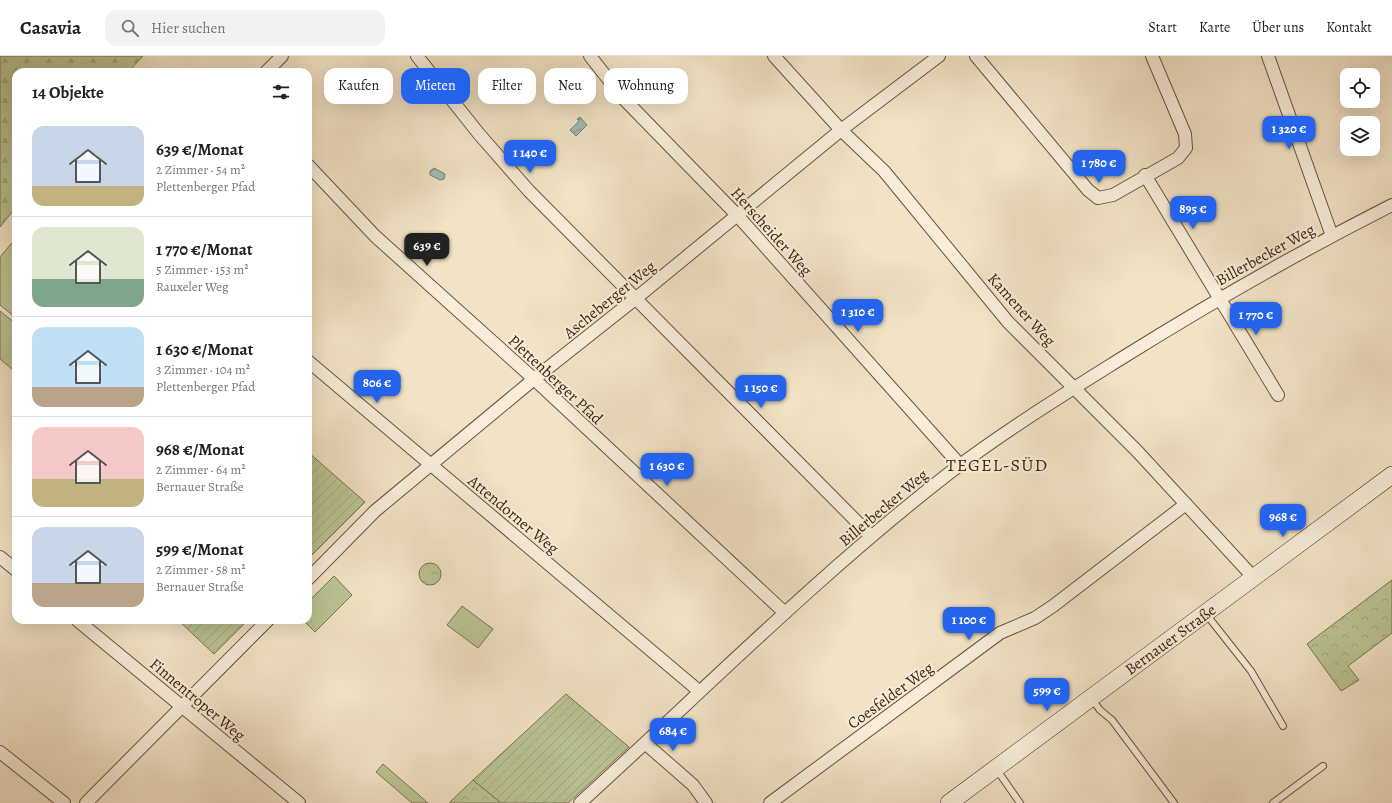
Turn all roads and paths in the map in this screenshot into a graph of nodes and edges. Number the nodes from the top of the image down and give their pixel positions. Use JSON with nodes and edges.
{"nodes":[{"id":1,"x":282,"y":56,"type":"edge"},
{"id":2,"x":417,"y":56,"type":"edge"},
{"id":3,"x":590,"y":56,"type":"edge"},
{"id":4,"x":774,"y":56,"type":"edge"},
{"id":5,"x":939,"y":56,"type":"edge"},
{"id":6,"x":976,"y":56,"type":"edge"},
{"id":7,"x":1152,"y":56,"type":"edge"},
{"id":8,"x":1268,"y":56,"type":"edge"},
{"id":9,"x":270,"y":68,"type":"edge"},
{"id":10,"x":841,"y":130,"type":"junction"},
{"id":11,"x":312,"y":169,"type":"edge"},
{"id":12,"x":1145,"y":175,"type":"junction"},
{"id":13,"x":1392,"y":205,"type":"edge"},
{"id":14,"x":737,"y":215,"type":"junction"},
{"id":15,"x":1332,"y":236,"type":"junction"},
{"id":16,"x":1220,"y":298,"type":"junction"},
{"id":17,"x":636,"y":299,"type":"junction"},
{"id":18,"x":312,"y":364,"type":"edge"},
{"id":19,"x":534,"y":380,"type":"junction"},
{"id":20,"x":1075,"y":387,"type":"junction"},
{"id":21,"x":1278,"y":395,"type":"dead end"},
{"id":22,"x":431,"y":465,"type":"junction"},
{"id":23,"x":960,"y":465,"type":"junction"},
{"id":24,"x":1392,"y":475,"type":"edge"},
{"id":25,"x":1186,"y":504,"type":"junction"},
{"id":26,"x":871,"y":536,"type":"junction"},
{"id":27,"x":0,"y":556,"type":"edge"},
{"id":28,"x":12,"y":566,"type":"edge"},
{"id":29,"x":312,"y":575,"type":"edge"},
{"id":30,"x":1254,"y":578,"type":"junction"},
{"id":31,"x":785,"y":613,"type":"junction"},
{"id":32,"x":1206,"y":613,"type":"junction"},
{"id":33,"x":82,"y":624,"type":"edge"},
{"id":34,"x":264,"y":624,"type":"edge"},
{"id":35,"x":699,"y":691,"type":"junction"},
{"id":36,"x":1091,"y":698,"type":"junction"},
{"id":37,"x":183,"y":707,"type":"junction"},
{"id":38,"x":1283,"y":726,"type":"dead end"},
{"id":39,"x":646,"y":744,"type":"junction"},
{"id":40,"x":0,"y":752,"type":"edge"},
{"id":41,"x":1323,"y":766,"type":"dead end"},
{"id":42,"x":995,"y":768,"type":"junction"},
{"id":43,"x":64,"y":803,"type":"edge"},
{"id":44,"x":86,"y":803,"type":"edge"},
{"id":45,"x":299,"y":803,"type":"edge"},
{"id":46,"x":580,"y":803,"type":"edge"},
{"id":47,"x":706,"y":803,"type":"edge"},
{"id":48,"x":770,"y":803,"type":"edge"},
{"id":49,"x":949,"y":803,"type":"edge"},
{"id":50,"x":1020,"y":803,"type":"edge"},
{"id":51,"x":1174,"y":803,"type":"edge"},
{"id":52,"x":1273,"y":803,"type":"edge"}],
"edges":[{"from":1,"to":9,"type":"street"},
{"from":2,"to":17,"type":"street"},
{"from":3,"to":14,"type":"street","name":"Herscheider Weg"},
{"from":4,"to":10,"type":"street","name":"Kamener Weg"},
{"from":5,"to":10,"type":"street","name":"Ascheberger Weg"},
{"from":6,"to":12,"type":"street"},
{"from":7,"to":12,"type":"street"},
{"from":8,"to":15,"type":"street"},
{"from":10,"to":14,"type":"street","name":"Ascheberger Weg"},
{"from":10,"to":20,"type":"street","name":"Kamener Weg"},
{"from":11,"to":19,"type":"street","name":"Plettenberger Pfad"},
{"from":12,"to":16,"type":"street"},
{"from":13,"to":15,"type":"street","name":"Billerbecker Weg"},
{"from":14,"to":17,"type":"street","name":"Ascheberger Weg"},
{"from":14,"to":23,"type":"street","name":"Herscheider Weg"},
{"from":15,"to":16,"type":"street","name":"Billerbecker Weg"},
{"from":16,"to":20,"type":"street","name":"Billerbecker Weg"},
{"from":16,"to":21,"type":"street"},
{"from":17,"to":19,"type":"street","name":"Ascheberger Weg"},
{"from":17,"to":26,"type":"street"},
{"from":18,"to":22,"type":"street","name":"Attendorner Weg"},
{"from":19,"to":22,"type":"street","name":"Ascheberger Weg"},
{"from":19,"to":31,"type":"street","name":"Plettenberger Pfad"},
{"from":20,"to":23,"type":"street","name":"Billerbecker Weg"},
{"from":20,"to":25,"type":"street","name":"Kamener Weg"},
{"from":22,"to":29,"type":"street","name":"Ascheberger Weg"},
{"from":22,"to":35,"type":"street","name":"Attendorner Weg"},
{"from":23,"to":26,"type":"street","name":"Billerbecker Weg"},
{"from":24,"to":30,"type":"main road","name":"Bernauer Straße"},
{"from":25,"to":30,"type":"street","name":"Kamener Weg"},
{"from":25,"to":48,"type":"street","name":"Coesfelder Weg"},
{"from":26,"to":31,"type":"street","name":"Billerbecker Weg"},
{"from":27,"to":28,"type":"street"},
{"from":30,"to":32,"type":"main road","name":"Bernauer Straße"},
{"from":31,"to":35,"type":"street","name":"Billerbecker Weg"},
{"from":32,"to":36,"type":"main road","name":"Bernauer Straße"},
{"from":32,"to":38,"type":"lane"},
{"from":33,"to":37,"type":"street","name":"Finnentroper Weg"},
{"from":34,"to":37,"type":"street"},
{"from":35,"to":39,"type":"street","name":"Billerbecker Weg"},
{"from":36,"to":42,"type":"main road","name":"Bernauer Straße"},
{"from":36,"to":51,"type":"lane"},
{"from":37,"to":44,"type":"street"},
{"from":37,"to":45,"type":"street","name":"Finnentroper Weg"},
{"from":39,"to":46,"type":"street","name":"Billerbecker Weg"},
{"from":39,"to":47,"type":"street"},
{"from":40,"to":43,"type":"street"},
{"from":41,"to":52,"type":"lane"},
{"from":42,"to":49,"type":"main road","name":"Bernauer Straße"},
{"from":42,"to":50,"type":"lane"}]}
